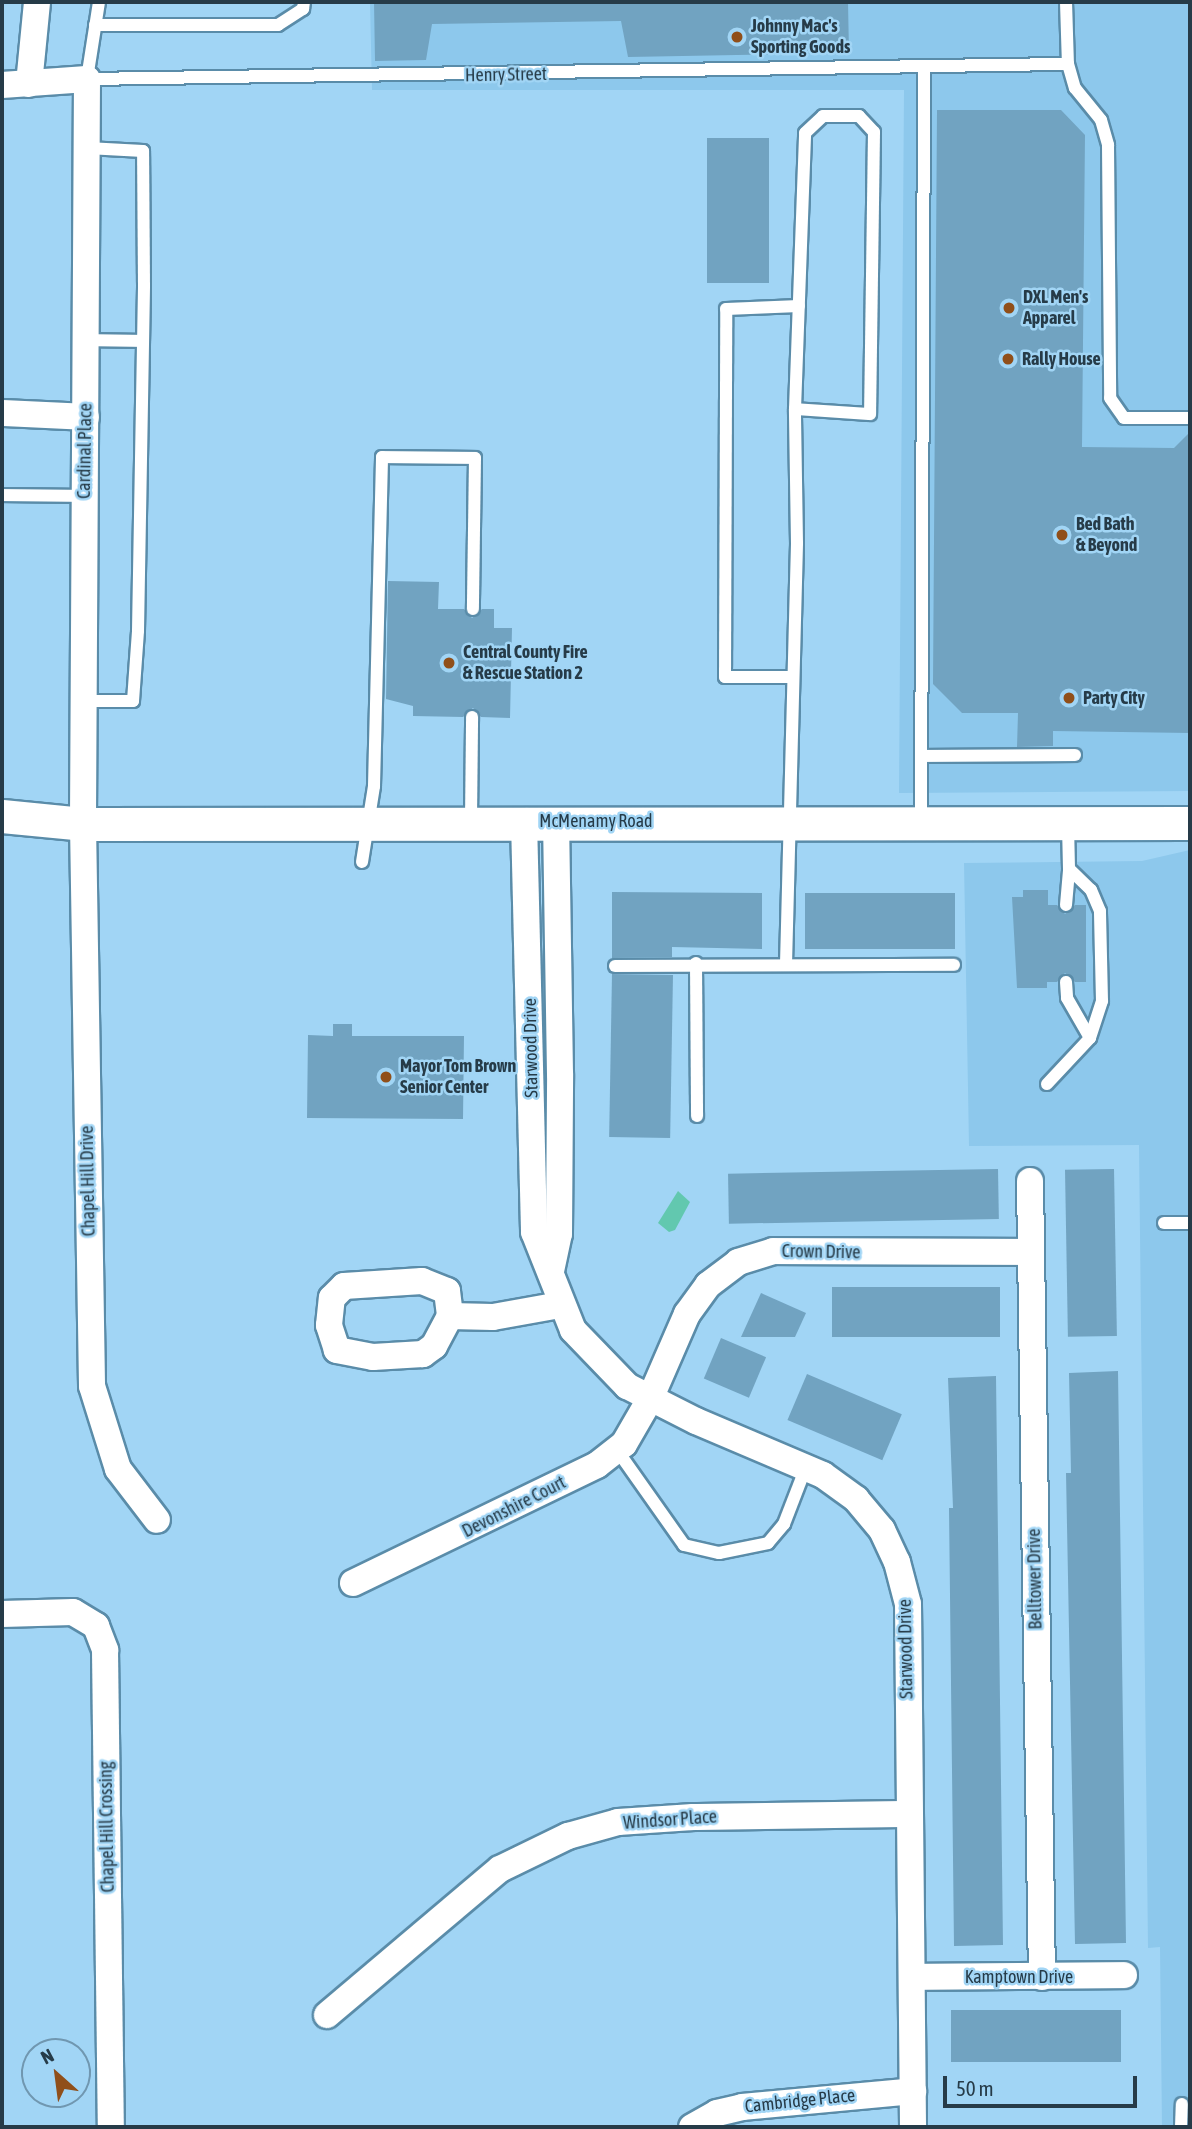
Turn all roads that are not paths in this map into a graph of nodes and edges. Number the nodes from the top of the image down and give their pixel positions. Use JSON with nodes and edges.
{"nodes":[{"id":1,"x":37,"y":2,"type":"edge"},
{"id":2,"x":99,"y":2,"type":"edge"},
{"id":3,"x":304,"y":2,"type":"edge"},
{"id":4,"x":1066,"y":2,"type":"edge"},
{"id":5,"x":95,"y":25,"type":"junction"},
{"id":6,"x":1068,"y":64,"type":"junction"},
{"id":7,"x":924,"y":67,"type":"junction"},
{"id":8,"x":87,"y":79,"type":"junction"},
{"id":9,"x":29,"y":84,"type":"junction"},
{"id":10,"x":2,"y":85,"type":"edge"},
{"id":11,"x":87,"y":148,"type":"junction"},
{"id":12,"x":799,"y":306,"type":"junction"},
{"id":13,"x":86,"y":340,"type":"junction"},
{"id":14,"x":142,"y":341,"type":"junction"},
{"id":15,"x":795,"y":409,"type":"junction"},
{"id":16,"x":2,"y":413,"type":"edge"},
{"id":17,"x":86,"y":417,"type":"junction"},
{"id":18,"x":1190,"y":418,"type":"edge"},
{"id":19,"x":2,"y":495,"type":"edge"},
{"id":20,"x":85,"y":496,"type":"junction"},
{"id":21,"x":473,"y":609,"type":"dead end"},
{"id":22,"x":793,"y":677,"type":"junction"},
{"id":23,"x":84,"y":701,"type":"junction"},
{"id":24,"x":472,"y":717,"type":"dead end"},
{"id":25,"x":1075,"y":755,"type":"dead end"},
{"id":26,"x":922,"y":756,"type":"junction"},
{"id":27,"x":2,"y":816,"type":"edge"},
{"id":28,"x":368,"y":820,"type":"junction"},
{"id":29,"x":471,"y":820,"type":"junction"},
{"id":30,"x":1068,"y":820,"type":"junction"},
{"id":31,"x":540,"y":821,"type":"junction"},
{"id":32,"x":788,"y":821,"type":"junction"},
{"id":33,"x":921,"y":821,"type":"junction"},
{"id":34,"x":1190,"y":823,"type":"edge"},
{"id":35,"x":83,"y":824,"type":"junction"},
{"id":36,"x":362,"y":862,"type":"dead end"},
{"id":37,"x":1069,"y":869,"type":"junction"},
{"id":38,"x":1066,"y":905,"type":"dead end"},
{"id":39,"x":696,"y":963,"type":"junction"},
{"id":40,"x":786,"y":964,"type":"junction"},
{"id":41,"x":954,"y":965,"type":"dead end"},
{"id":42,"x":615,"y":966,"type":"dead end"},
{"id":43,"x":1066,"y":982,"type":"dead end"},
{"id":44,"x":1090,"y":1038,"type":"junction"},
{"id":45,"x":1047,"y":1084,"type":"dead end"},
{"id":46,"x":696,"y":1116,"type":"dead end"},
{"id":47,"x":1030,"y":1181,"type":"dead end"},
{"id":48,"x":1164,"y":1223,"type":"dead end"},
{"id":49,"x":1190,"y":1223,"type":"edge"},
{"id":50,"x":1030,"y":1252,"type":"junction"},
{"id":51,"x":560,"y":1305,"type":"junction"},
{"id":52,"x":450,"y":1316,"type":"junction"},
{"id":53,"x":650,"y":1399,"type":"junction"},
{"id":54,"x":617,"y":1450,"type":"junction"},
{"id":55,"x":806,"y":1467,"type":"junction"},
{"id":56,"x":157,"y":1520,"type":"dead end"},
{"id":57,"x":353,"y":1583,"type":"dead end"},
{"id":58,"x":2,"y":1614,"type":"edge"},
{"id":59,"x":907,"y":1814,"type":"junction"},
{"id":60,"x":1124,"y":1975,"type":"dead end"},
{"id":61,"x":913,"y":1977,"type":"junction"},
{"id":62,"x":1042,"y":1977,"type":"junction"},
{"id":63,"x":327,"y":2015,"type":"dead end"},
{"id":64,"x":913,"y":2091,"type":"junction"},
{"id":65,"x":1182,"y":2104,"type":"dead end"},
{"id":66,"x":111,"y":2127,"type":"edge"},
{"id":67,"x":692,"y":2127,"type":"edge"},
{"id":68,"x":913,"y":2127,"type":"edge"},
{"id":69,"x":1181,"y":2127,"type":"edge"}],
"edges":[{"from":1,"to":9,"type":"street"},
{"from":2,"to":5,"type":"lane"},
{"from":3,"to":5,"type":"lane"},
{"from":4,"to":6,"type":"lane"},
{"from":5,"to":8,"type":"lane"},
{"from":6,"to":7,"type":"lane","name":"Henry Street"},
{"from":6,"to":18,"type":"lane"},
{"from":7,"to":8,"type":"lane","name":"Henry Street"},
{"from":7,"to":26,"type":"lane"},
{"from":8,"to":9,"type":"street"},
{"from":8,"to":11,"type":"street","name":"Cardinal Place"},
{"from":9,"to":10,"type":"street"},
{"from":11,"to":13,"type":"street","name":"Cardinal Place"},
{"from":11,"to":14,"type":"lane"},
{"from":12,"to":15,"type":"lane"},
{"from":12,"to":15,"type":"lane"},
{"from":12,"to":22,"type":"lane"},
{"from":13,"to":14,"type":"lane"},
{"from":13,"to":17,"type":"street","name":"Cardinal Place"},
{"from":14,"to":23,"type":"lane"},
{"from":15,"to":22,"type":"lane"},
{"from":16,"to":17,"type":"street"},
{"from":17,"to":20,"type":"street","name":"Cardinal Place"},
{"from":19,"to":20,"type":"lane"},
{"from":20,"to":23,"type":"street","name":"Cardinal Place"},
{"from":21,"to":28,"type":"lane"},
{"from":22,"to":32,"type":"lane"},
{"from":23,"to":35,"type":"street","name":"Cardinal Place"},
{"from":24,"to":29,"type":"lane"},
{"from":25,"to":26,"type":"lane"},
{"from":26,"to":33,"type":"lane"},
{"from":27,"to":35,"type":"street","name":"McMenamy Road"},
{"from":28,"to":29,"type":"street","name":"McMenamy Road"},
{"from":28,"to":35,"type":"street","name":"McMenamy Road"},
{"from":28,"to":36,"type":"lane"},
{"from":29,"to":31,"type":"street","name":"McMenamy Road"},
{"from":30,"to":33,"type":"street","name":"McMenamy Road"},
{"from":30,"to":34,"type":"street","name":"McMenamy Road"},
{"from":30,"to":37,"type":"lane"},
{"from":31,"to":32,"type":"street","name":"McMenamy Road"},
{"from":31,"to":51,"type":"street","name":"Starwood Drive"},
{"from":32,"to":33,"type":"street","name":"McMenamy Road"},
{"from":32,"to":40,"type":"lane"},
{"from":35,"to":56,"type":"street","name":"Chapel Hill Drive"},
{"from":37,"to":38,"type":"lane"},
{"from":37,"to":44,"type":"lane"},
{"from":39,"to":40,"type":"lane"},
{"from":39,"to":42,"type":"lane"},
{"from":39,"to":46,"type":"lane"},
{"from":40,"to":41,"type":"lane"},
{"from":43,"to":44,"type":"lane"},
{"from":44,"to":45,"type":"lane"},
{"from":47,"to":50,"type":"street","name":"Belltower Drive"},
{"from":48,"to":49,"type":"lane"},
{"from":50,"to":53,"type":"street","name":"Crown Drive"},
{"from":50,"to":62,"type":"street","name":"Belltower Drive"},
{"from":51,"to":52,"type":"street"},
{"from":51,"to":53,"type":"street","name":"Starwood Drive"},
{"from":52,"to":52,"type":"street"},
{"from":53,"to":54,"type":"street","name":"Devonshire Court"},
{"from":53,"to":55,"type":"street","name":"Starwood Drive"},
{"from":54,"to":55,"type":"lane"},
{"from":54,"to":57,"type":"street","name":"Devonshire Court"},
{"from":55,"to":59,"type":"street","name":"Starwood Drive"},
{"from":58,"to":66,"type":"street","name":"Chapel Hill Crossing"},
{"from":59,"to":61,"type":"street","name":"Starwood Drive"},
{"from":59,"to":63,"type":"street","name":"Windsor Place"},
{"from":60,"to":62,"type":"street","name":"Kamptown Drive"},
{"from":61,"to":62,"type":"street","name":"Kamptown Drive"},
{"from":61,"to":64,"type":"street","name":"Starwood Drive"},
{"from":64,"to":67,"type":"street","name":"Cambridge Place"},
{"from":64,"to":68,"type":"street","name":"Starwood Drive"},
{"from":65,"to":69,"type":"lane"}]}
